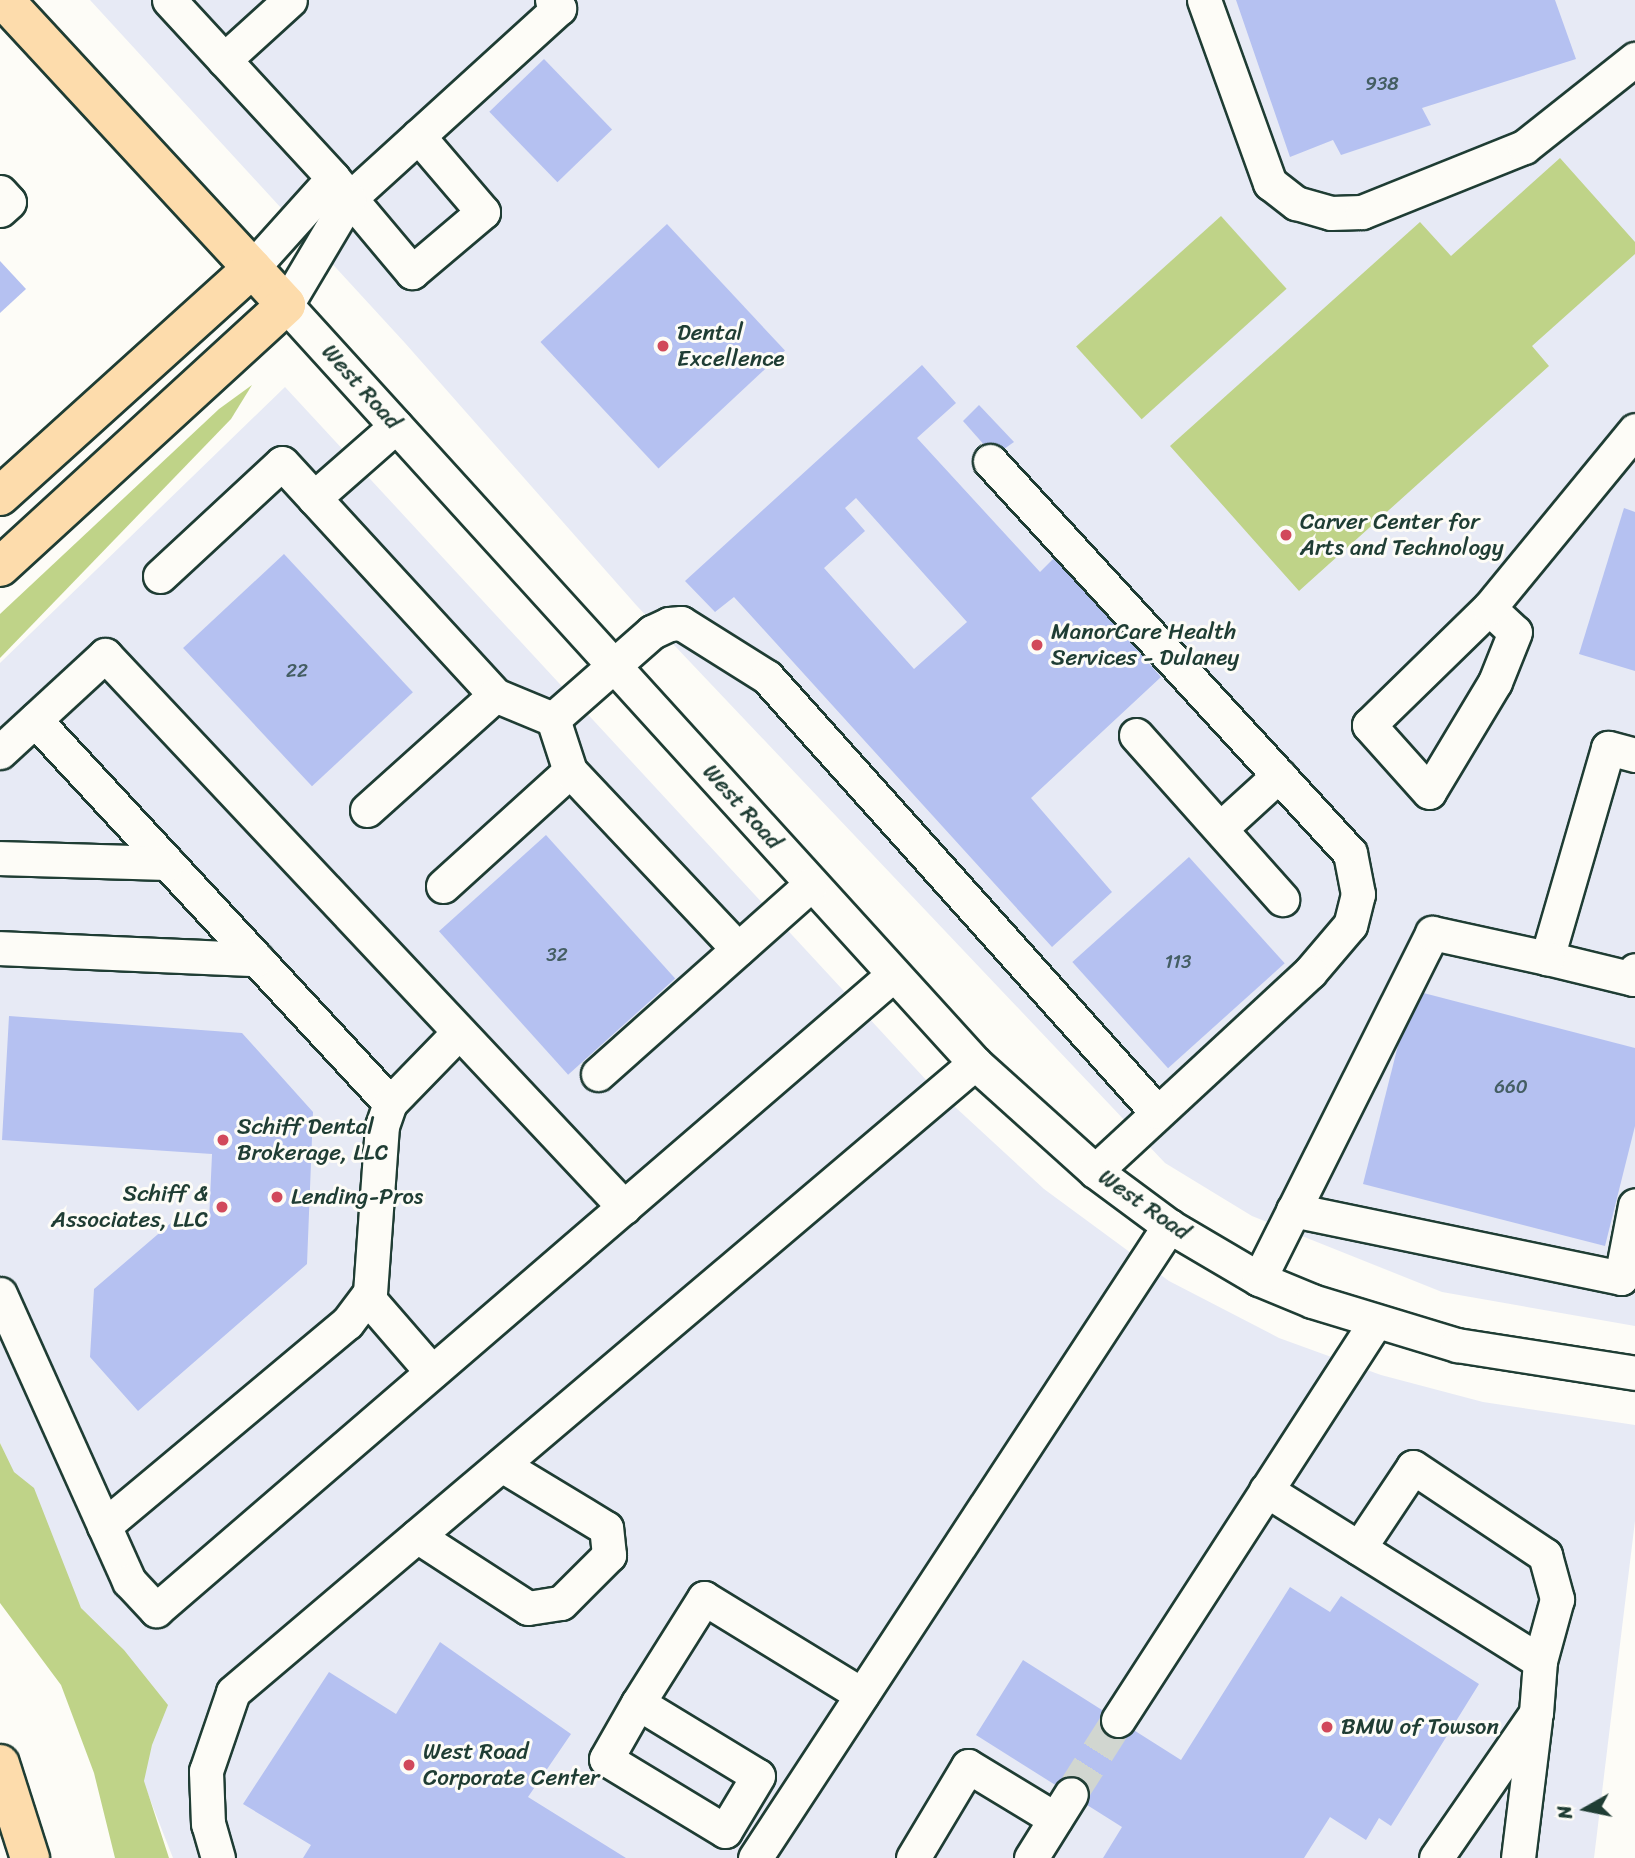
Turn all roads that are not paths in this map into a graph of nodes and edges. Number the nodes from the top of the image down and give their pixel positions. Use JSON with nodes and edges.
{"nodes":[{"id":1,"x":4,"y":0,"type":"edge"},
{"id":2,"x":169,"y":0,"type":"edge"},
{"id":3,"x":290,"y":0,"type":"edge"},
{"id":4,"x":552,"y":0,"type":"edge"},
{"id":5,"x":1204,"y":0,"type":"edge"},
{"id":6,"x":1635,"y":59,"type":"edge"},
{"id":7,"x":224,"y":60,"type":"junction"},
{"id":8,"x":418,"y":136,"type":"junction"},
{"id":9,"x":341,"y":189,"type":"junction"},
{"id":10,"x":252,"y":268,"type":"junction"},
{"id":11,"x":286,"y":305,"type":"junction"},
{"id":12,"x":396,"y":426,"type":"junction"},
{"id":13,"x":1633,"y":436,"type":"edge"},
{"id":14,"x":990,"y":461,"type":"dead end"},
{"id":15,"x":0,"y":496,"type":"edge"},
{"id":16,"x":314,"y":498,"type":"junction"},
{"id":17,"x":0,"y":567,"type":"edge"},
{"id":18,"x":160,"y":576,"type":"dead end"},
{"id":19,"x":1489,"y":608,"type":"junction"},
{"id":20,"x":613,"y":665,"type":"junction"},
{"id":21,"x":495,"y":695,"type":"junction"},
{"id":22,"x":553,"y":719,"type":"junction"},
{"id":23,"x":35,"y":720,"type":"junction"},
{"id":24,"x":1136,"y":735,"type":"dead end"},
{"id":25,"x":0,"y":752,"type":"edge"},
{"id":26,"x":1635,"y":755,"type":"edge"},
{"id":27,"x":570,"y":771,"type":"junction"},
{"id":28,"x":1279,"y":775,"type":"junction"},
{"id":29,"x":367,"y":810,"type":"dead end"},
{"id":30,"x":1222,"y":827,"type":"junction"},
{"id":31,"x":0,"y":858,"type":"edge"},
{"id":32,"x":167,"y":863,"type":"junction"},
{"id":33,"x":811,"y":884,"type":"junction"},
{"id":34,"x":443,"y":886,"type":"dead end"},
{"id":35,"x":1282,"y":899,"type":"dead end"},
{"id":36,"x":0,"y":948,"type":"edge"},
{"id":37,"x":738,"y":949,"type":"junction"},
{"id":38,"x":1547,"y":958,"type":"junction"},
{"id":39,"x":257,"y":959,"type":"junction"},
{"id":40,"x":893,"y":975,"type":"junction"},
{"id":41,"x":1634,"y":976,"type":"edge"},
{"id":42,"x":459,"y":1032,"type":"junction"},
{"id":43,"x":975,"y":1063,"type":"junction"},
{"id":44,"x":598,"y":1074,"type":"dead end"},
{"id":45,"x":390,"y":1103,"type":"junction"},
{"id":46,"x":1156,"y":1111,"type":"junction"},
{"id":47,"x":1095,"y":1171,"type":"junction"},
{"id":48,"x":1635,"y":1205,"type":"edge"},
{"id":49,"x":624,"y":1208,"type":"junction"},
{"id":50,"x":1293,"y":1210,"type":"junction"},
{"id":51,"x":1169,"y":1226,"type":"junction"},
{"id":52,"x":1259,"y":1279,"type":"junction"},
{"id":53,"x":0,"y":1294,"type":"edge"},
{"id":54,"x":367,"y":1297,"type":"junction"},
{"id":55,"x":1375,"y":1322,"type":"junction"},
{"id":56,"x":432,"y":1372,"type":"junction"},
{"id":57,"x":1635,"y":1373,"type":"edge"},
{"id":58,"x":502,"y":1465,"type":"junction"},
{"id":59,"x":1266,"y":1490,"type":"junction"},
{"id":60,"x":104,"y":1526,"type":"junction"},
{"id":61,"x":417,"y":1536,"type":"junction"},
{"id":62,"x":1359,"y":1548,"type":"junction"},
{"id":63,"x":1541,"y":1661,"type":"junction"},
{"id":64,"x":862,"y":1695,"type":"junction"},
{"id":65,"x":638,"y":1703,"type":"dead end"},
{"id":66,"x":1536,"y":1713,"type":"junction"},
{"id":67,"x":1118,"y":1720,"type":"tunnel mouth"},
{"id":68,"x":0,"y":1764,"type":"edge"},
{"id":69,"x":0,"y":1818,"type":"edge"},
{"id":70,"x":16,"y":1858,"type":"edge"},
{"id":71,"x":30,"y":1858,"type":"edge"},
{"id":72,"x":218,"y":1858,"type":"edge"},
{"id":73,"x":755,"y":1858,"type":"edge"},
{"id":74,"x":912,"y":1858,"type":"edge"},
{"id":75,"x":1031,"y":1858,"type":"edge"},
{"id":76,"x":1436,"y":1858,"type":"edge"},
{"id":77,"x":1518,"y":1858,"type":"edge"}],
"edges":[{"from":1,"to":10,"type":"main road","name":"West Road"},
{"from":2,"to":7,"type":"street"},
{"from":3,"to":7,"type":"street"},
{"from":4,"to":8,"type":"street"},
{"from":5,"to":6,"type":"street"},
{"from":7,"to":9,"type":"street"},
{"from":8,"to":9,"type":"street"},
{"from":8,"to":9,"type":"street"},
{"from":9,"to":10,"type":"street"},
{"from":9,"to":11,"type":"street"},
{"from":10,"to":11,"type":"main road","name":"West Road"},
{"from":10,"to":15,"type":"main road"},
{"from":11,"to":12,"type":"street","name":"West Road"},
{"from":11,"to":17,"type":"main road"},
{"from":12,"to":16,"type":"street"},
{"from":12,"to":20,"type":"street","name":"West Road"},
{"from":13,"to":19,"type":"street"},
{"from":14,"to":28,"type":"street"},
{"from":16,"to":18,"type":"street"},
{"from":16,"to":21,"type":"street"},
{"from":19,"to":19,"type":"street"},
{"from":20,"to":22,"type":"street"},
{"from":20,"to":33,"type":"street","name":"West Road"},
{"from":20,"to":46,"type":"street"},
{"from":21,"to":22,"type":"street"},
{"from":21,"to":29,"type":"street"},
{"from":22,"to":27,"type":"street"},
{"from":23,"to":25,"type":"street"},
{"from":23,"to":32,"type":"street"},
{"from":23,"to":42,"type":"street"},
{"from":24,"to":30,"type":"street"},
{"from":26,"to":38,"type":"street"},
{"from":27,"to":34,"type":"street"},
{"from":27,"to":37,"type":"street"},
{"from":28,"to":30,"type":"street"},
{"from":28,"to":46,"type":"street"},
{"from":30,"to":35,"type":"street"},
{"from":31,"to":32,"type":"street"},
{"from":32,"to":39,"type":"street"},
{"from":33,"to":37,"type":"street"},
{"from":33,"to":40,"type":"street","name":"West Road"},
{"from":36,"to":39,"type":"street"},
{"from":37,"to":44,"type":"street"},
{"from":38,"to":41,"type":"street"},
{"from":38,"to":50,"type":"street"},
{"from":39,"to":45,"type":"street"},
{"from":40,"to":43,"type":"street","name":"West Road"},
{"from":40,"to":49,"type":"street"},
{"from":42,"to":45,"type":"street"},
{"from":42,"to":49,"type":"street"},
{"from":43,"to":47,"type":"street","name":"West Road"},
{"from":43,"to":58,"type":"street"},
{"from":45,"to":54,"type":"street"},
{"from":46,"to":47,"type":"street"},
{"from":47,"to":51,"type":"street","name":"West Road"},
{"from":48,"to":50,"type":"street"},
{"from":49,"to":56,"type":"street"},
{"from":50,"to":52,"type":"street"},
{"from":51,"to":52,"type":"street","name":"West Road"},
{"from":51,"to":64,"type":"street"},
{"from":52,"to":55,"type":"street","name":"West Road"},
{"from":53,"to":60,"type":"street"},
{"from":54,"to":56,"type":"street"},
{"from":54,"to":60,"type":"street"},
{"from":55,"to":57,"type":"street","name":"West Road"},
{"from":55,"to":59,"type":"street"},
{"from":56,"to":60,"type":"street"},
{"from":58,"to":61,"type":"street"},
{"from":58,"to":61,"type":"street"},
{"from":59,"to":62,"type":"street"},
{"from":59,"to":67,"type":"street"},
{"from":61,"to":72,"type":"street"},
{"from":62,"to":63,"type":"street"},
{"from":62,"to":63,"type":"street"},
{"from":63,"to":66,"type":"street"},
{"from":64,"to":65,"type":"street"},
{"from":64,"to":73,"type":"street"},
{"from":66,"to":76,"type":"street"},
{"from":66,"to":77,"type":"street"},
{"from":68,"to":71,"type":"main road"},
{"from":69,"to":70,"type":"main road"},
{"from":74,"to":75,"type":"street"}]}
